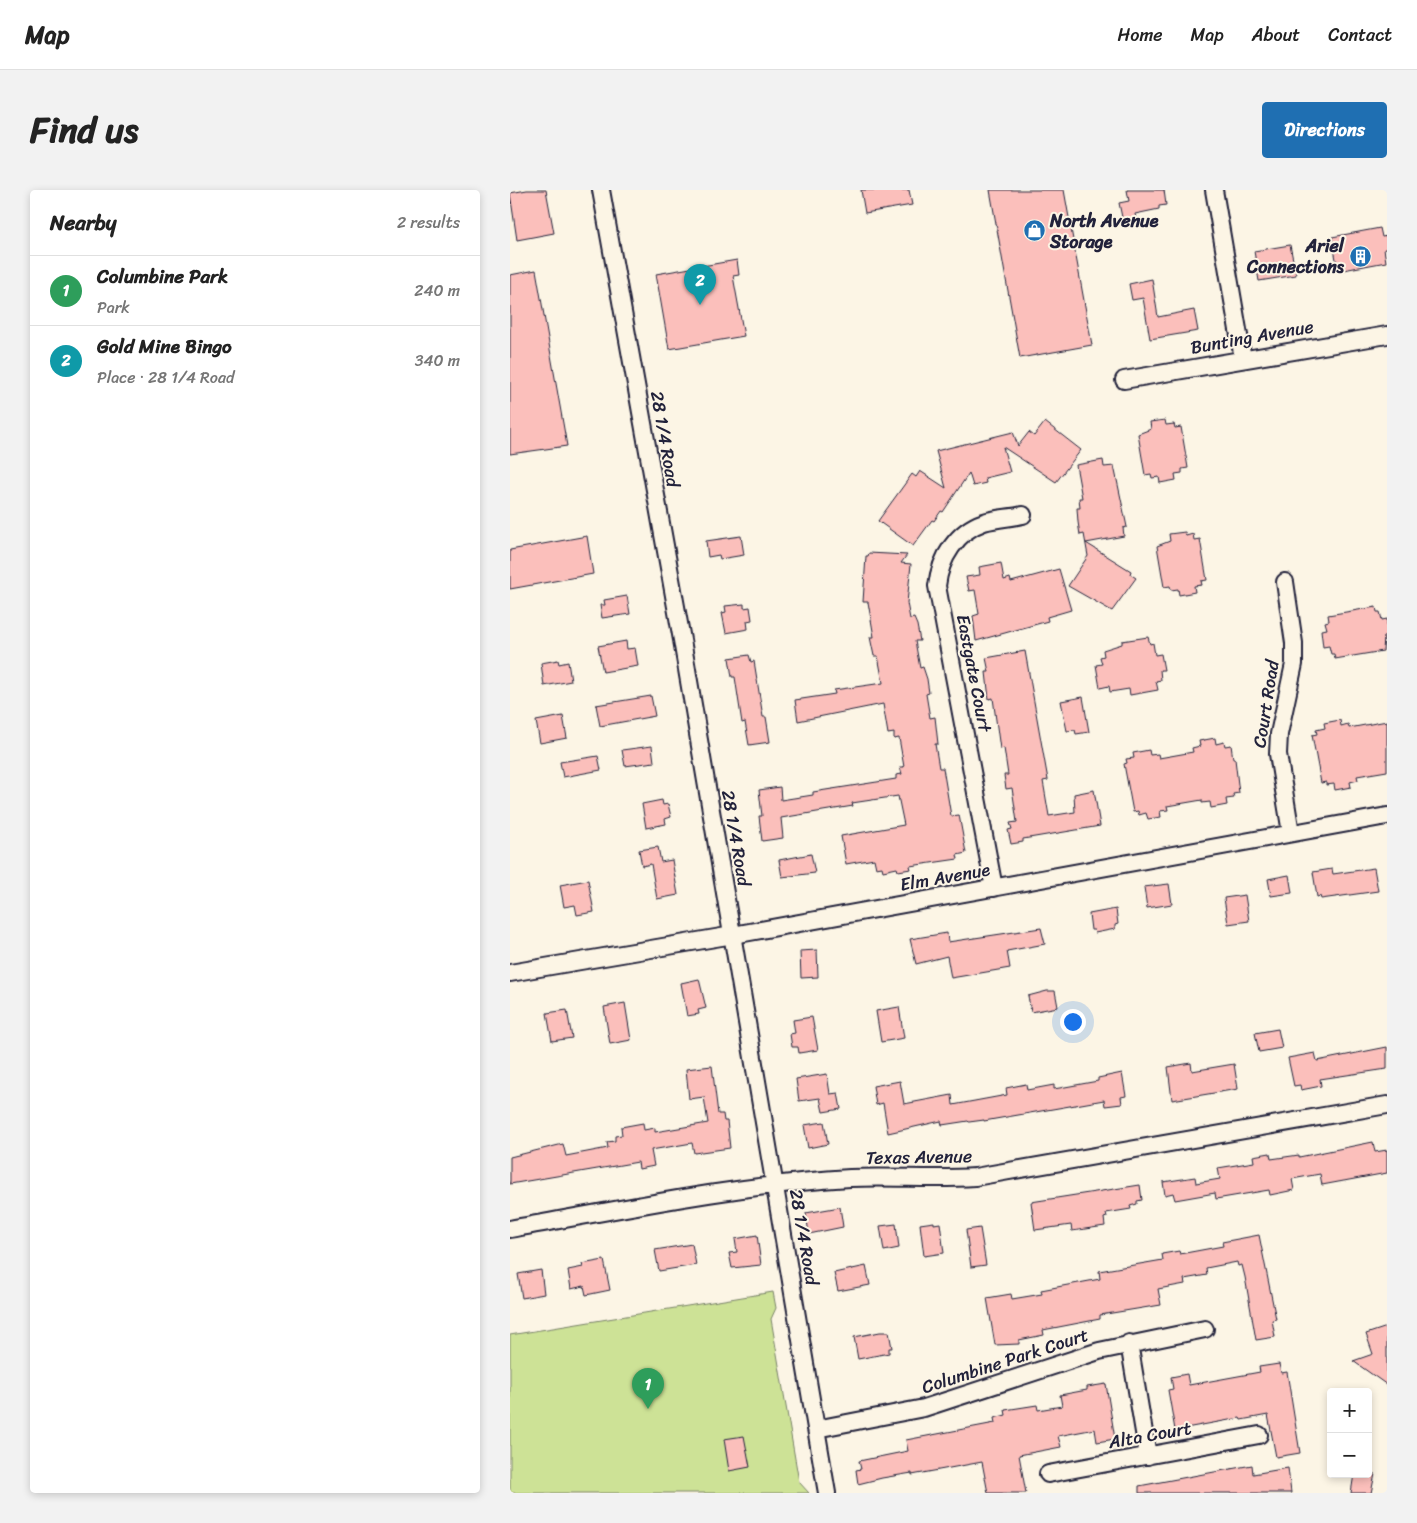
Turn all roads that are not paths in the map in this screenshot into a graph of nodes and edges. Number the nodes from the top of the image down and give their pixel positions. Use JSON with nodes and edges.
{"nodes":[{"id":1,"x":601,"y":190,"type":"edge"},
{"id":2,"x":1214,"y":190,"type":"edge"},
{"id":3,"x":1387,"y":335,"type":"edge"},
{"id":4,"x":1243,"y":359,"type":"junction"},
{"id":5,"x":1124,"y":380,"type":"dead end"},
{"id":6,"x":1023,"y":516,"type":"dead end"},
{"id":7,"x":1285,"y":582,"type":"dead end"},
{"id":8,"x":1387,"y":816,"type":"edge"},
{"id":9,"x":1291,"y":833,"type":"junction"},
{"id":10,"x":994,"y":888,"type":"junction"},
{"id":11,"x":733,"y":935,"type":"junction"},
{"id":12,"x":510,"y":973,"type":"edge"},
{"id":13,"x":1387,"y":1105,"type":"edge"},
{"id":14,"x":775,"y":1186,"type":"junction"},
{"id":15,"x":510,"y":1229,"type":"edge"},
{"id":16,"x":1206,"y":1329,"type":"dead end"},
{"id":17,"x":1129,"y":1343,"type":"junction"},
{"id":18,"x":816,"y":1430,"type":"junction"},
{"id":19,"x":1259,"y":1435,"type":"dead end"},
{"id":20,"x":1148,"y":1456,"type":"junction"},
{"id":21,"x":1048,"y":1474,"type":"dead end"},
{"id":22,"x":827,"y":1493,"type":"edge"}],
"edges":[{"from":1,"to":11,"type":"street","name":"28 1/4 Road"},
{"from":2,"to":4,"type":"street"},
{"from":3,"to":4,"type":"street","name":"Bunting Avenue"},
{"from":4,"to":5,"type":"street","name":"Bunting Avenue"},
{"from":6,"to":10,"type":"street","name":"Eastgate Court"},
{"from":7,"to":9,"type":"street","name":"Court Road"},
{"from":8,"to":9,"type":"street","name":"Elm Avenue"},
{"from":9,"to":10,"type":"street","name":"Elm Avenue"},
{"from":10,"to":11,"type":"street","name":"Elm Avenue"},
{"from":11,"to":12,"type":"street","name":"Elm Avenue"},
{"from":11,"to":14,"type":"street","name":"28 1/4 Road"},
{"from":13,"to":14,"type":"street","name":"Texas Avenue"},
{"from":14,"to":15,"type":"street","name":"Texas Avenue"},
{"from":14,"to":18,"type":"street","name":"28 1/4 Road"},
{"from":16,"to":17,"type":"street","name":"Columbine Park Court"},
{"from":17,"to":18,"type":"street","name":"Columbine Park Court"},
{"from":17,"to":20,"type":"street"},
{"from":18,"to":22,"type":"street","name":"28 1/4 Road"},
{"from":19,"to":20,"type":"street","name":"Alta Court"},
{"from":20,"to":21,"type":"street","name":"Alta Court"}]}
